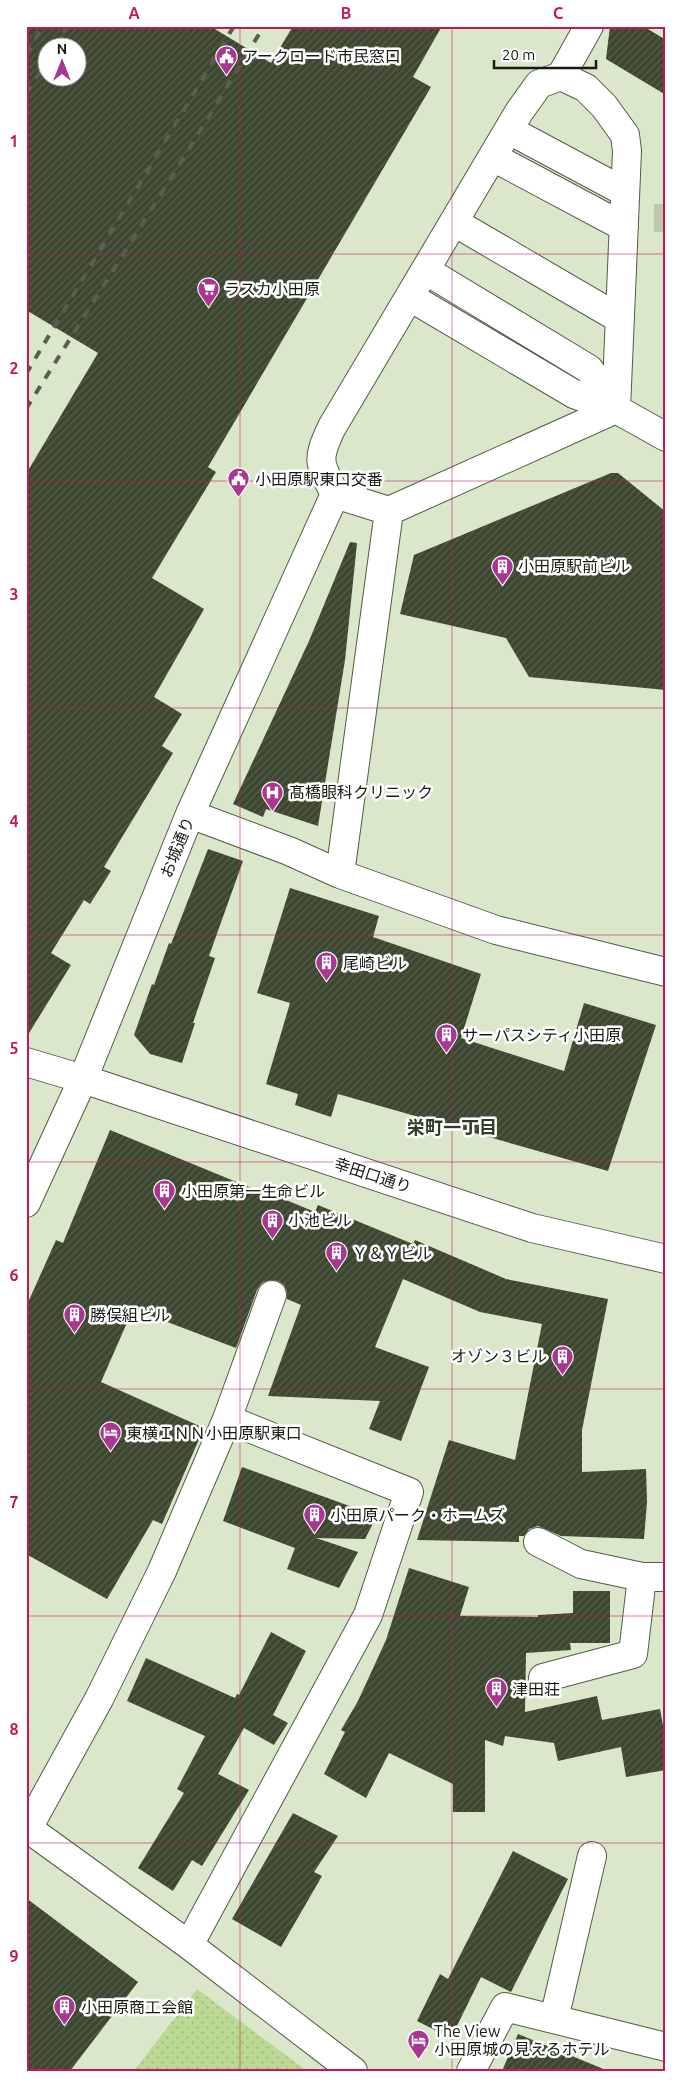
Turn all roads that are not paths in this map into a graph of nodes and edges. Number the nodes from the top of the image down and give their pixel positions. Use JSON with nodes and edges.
{"nodes":[{"id":1,"x":589,"y":26,"type":"edge"},
{"id":2,"x":560,"y":76,"type":"junction"},
{"id":3,"x":509,"y":130,"type":"junction"},
{"id":4,"x":493,"y":156,"type":"junction"},
{"id":5,"x":625,"y":192,"type":"junction"},
{"id":6,"x":454,"y":222,"type":"junction"},
{"id":7,"x":624,"y":227,"type":"junction"},
{"id":8,"x":426,"y":270,"type":"junction"},
{"id":9,"x":410,"y":297,"type":"junction"},
{"id":10,"x":620,"y":319,"type":"junction"},
{"id":11,"x":616,"y":409,"type":"junction"},
{"id":12,"x":666,"y":437,"type":"edge"},
{"id":13,"x":335,"y":494,"type":"junction"},
{"id":14,"x":390,"y":511,"type":"junction"},
{"id":15,"x":190,"y":814,"type":"junction"},
{"id":16,"x":340,"y":874,"type":"junction"},
{"id":17,"x":666,"y":972,"type":"edge"},
{"id":18,"x":26,"y":1062,"type":"edge"},
{"id":19,"x":83,"y":1079,"type":"junction"},
{"id":20,"x":26,"y":1203,"type":"edge"},
{"id":21,"x":666,"y":1259,"type":"edge"},
{"id":22,"x":272,"y":1294,"type":"dead end"},
{"id":23,"x":227,"y":1419,"type":"junction"},
{"id":24,"x":538,"y":1542,"type":"dead end"},
{"id":25,"x":654,"y":1577,"type":"edge"},
{"id":26,"x":543,"y":1678,"type":"dead end"},
{"id":27,"x":27,"y":1827,"type":"edge"},
{"id":28,"x":592,"y":1856,"type":"dead end"},
{"id":29,"x":189,"y":1945,"type":"junction"},
{"id":30,"x":554,"y":2019,"type":"junction"},
{"id":31,"x":666,"y":2047,"type":"edge"},
{"id":32,"x":352,"y":2071,"type":"edge"},
{"id":33,"x":471,"y":2071,"type":"edge"}],
"edges":[{"from":1,"to":2,"type":"street"},
{"from":2,"to":3,"type":"street"},
{"from":2,"to":5,"type":"street"},
{"from":3,"to":4,"type":"street"},
{"from":3,"to":5,"type":"street"},
{"from":4,"to":6,"type":"street"},
{"from":4,"to":7,"type":"street"},
{"from":5,"to":7,"type":"street"},
{"from":6,"to":8,"type":"street"},
{"from":6,"to":10,"type":"street"},
{"from":7,"to":10,"type":"street"},
{"from":8,"to":9,"type":"street"},
{"from":8,"to":11,"type":"street"},
{"from":9,"to":11,"type":"street"},
{"from":9,"to":13,"type":"street"},
{"from":10,"to":11,"type":"street"},
{"from":11,"to":12,"type":"street"},
{"from":11,"to":14,"type":"street"},
{"from":13,"to":14,"type":"street"},
{"from":13,"to":15,"type":"street","name":"お城通り"},
{"from":14,"to":16,"type":"street"},
{"from":15,"to":16,"type":"street"},
{"from":15,"to":19,"type":"street","name":"お城通り"},
{"from":16,"to":17,"type":"street"},
{"from":18,"to":19,"type":"street","name":"幸田口通り"},
{"from":19,"to":20,"type":"street","name":"お城通り"},
{"from":19,"to":21,"type":"street","name":"幸田口通り"},
{"from":22,"to":23,"type":"street"},
{"from":23,"to":27,"type":"street"},
{"from":23,"to":29,"type":"street"},
{"from":24,"to":25,"type":"street"},
{"from":25,"to":26,"type":"street"},
{"from":27,"to":29,"type":"street"},
{"from":28,"to":30,"type":"street"},
{"from":29,"to":32,"type":"street"},
{"from":30,"to":31,"type":"street"},
{"from":30,"to":33,"type":"street"}]}
